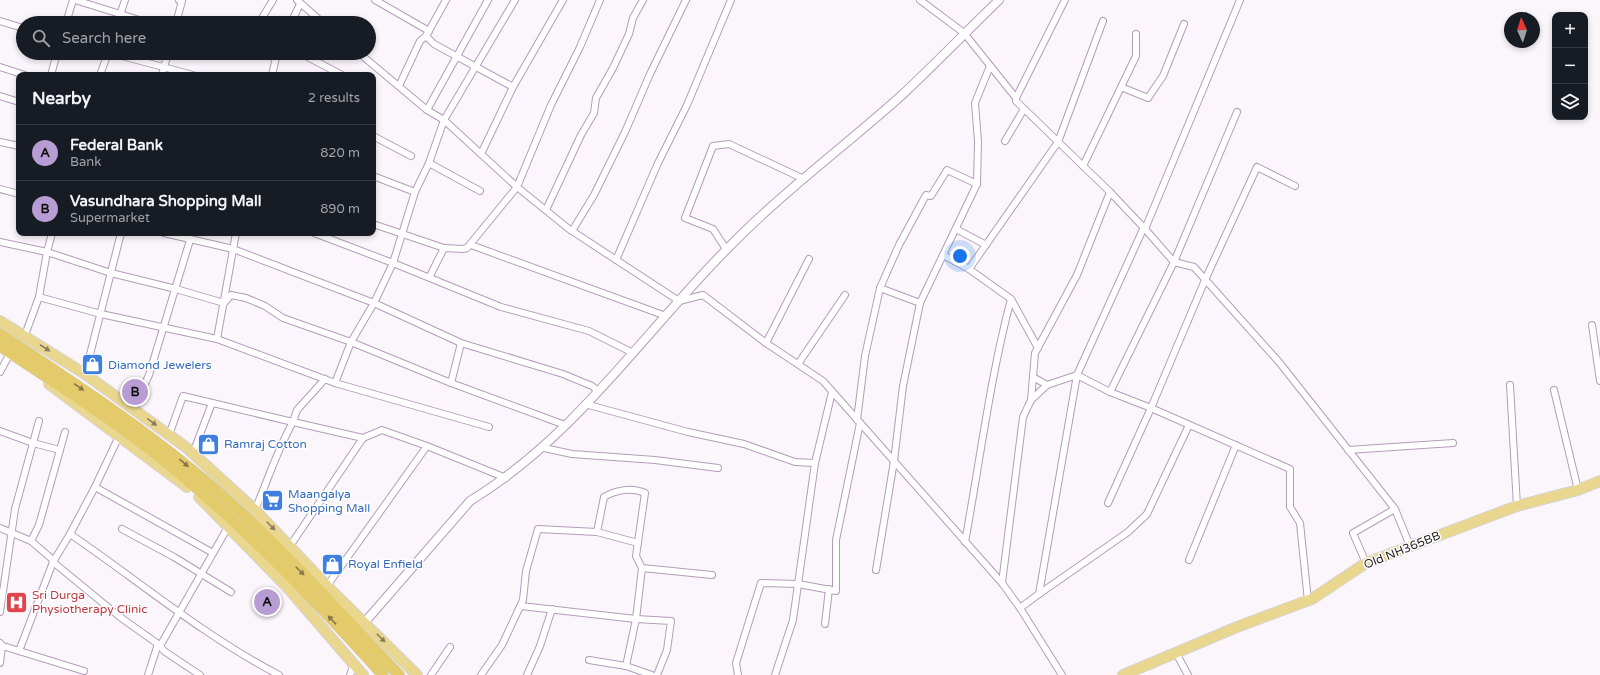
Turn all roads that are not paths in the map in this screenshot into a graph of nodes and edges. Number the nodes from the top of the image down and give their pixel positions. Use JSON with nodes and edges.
{"nodes":[{"id":1,"x":74,"y":0,"type":"edge"},
{"id":2,"x":125,"y":0,"type":"edge"},
{"id":3,"x":179,"y":0,"type":"edge"},
{"id":4,"x":273,"y":0,"type":"edge"},
{"id":5,"x":375,"y":0,"type":"edge"},
{"id":6,"x":446,"y":0,"type":"edge"},
{"id":7,"x":488,"y":0,"type":"edge"},
{"id":8,"x":515,"y":0,"type":"edge"},
{"id":9,"x":563,"y":0,"type":"edge"},
{"id":10,"x":600,"y":0,"type":"edge"},
{"id":11,"x":643,"y":0,"type":"edge"},
{"id":12,"x":686,"y":0,"type":"edge"},
{"id":13,"x":731,"y":0,"type":"edge"},
{"id":14,"x":920,"y":0,"type":"edge"},
{"id":15,"x":999,"y":0,"type":"edge"},
{"id":16,"x":1066,"y":0,"type":"edge"},
{"id":17,"x":1240,"y":0,"type":"edge"},
{"id":18,"x":298,"y":2,"type":"edge"},
{"id":19,"x":120,"y":15,"type":"junction"},
{"id":20,"x":68,"y":16,"type":"edge"},
{"id":21,"x":124,"y":16,"type":"edge"},
{"id":22,"x":178,"y":16,"type":"edge"},
{"id":23,"x":263,"y":16,"type":"edge"},
{"id":24,"x":293,"y":16,"type":"edge"},
{"id":25,"x":315,"y":16,"type":"edge"},
{"id":26,"x":0,"y":21,"type":"edge"},
{"id":27,"x":1103,"y":21,"type":"dead end"},
{"id":28,"x":1184,"y":24,"type":"dead end"},
{"id":29,"x":16,"y":26,"type":"edge"},
{"id":30,"x":964,"y":33,"type":"junction"},
{"id":31,"x":428,"y":34,"type":"junction"},
{"id":32,"x":1136,"y":34,"type":"dead end"},
{"id":33,"x":457,"y":57,"type":"junction"},
{"id":34,"x":56,"y":60,"type":"edge"},
{"id":35,"x":105,"y":60,"type":"edge"},
{"id":36,"x":138,"y":60,"type":"edge"},
{"id":37,"x":166,"y":60,"type":"edge"},
{"id":38,"x":275,"y":60,"type":"edge"},
{"id":39,"x":313,"y":60,"type":"edge"},
{"id":40,"x":367,"y":60,"type":"edge"},
{"id":41,"x":990,"y":66,"type":"junction"},
{"id":42,"x":164,"y":67,"type":"junction"},
{"id":43,"x":476,"y":67,"type":"junction"},
{"id":44,"x":0,"y":68,"type":"edge"},
{"id":45,"x":16,"y":72,"type":"edge"},
{"id":46,"x":52,"y":72,"type":"edge"},
{"id":47,"x":101,"y":72,"type":"edge"},
{"id":48,"x":163,"y":72,"type":"edge"},
{"id":49,"x":182,"y":72,"type":"edge"},
{"id":50,"x":273,"y":72,"type":"edge"},
{"id":51,"x":336,"y":72,"type":"edge"},
{"id":52,"x":399,"y":86,"type":"junction"},
{"id":53,"x":513,"y":87,"type":"junction"},
{"id":54,"x":1121,"y":87,"type":"junction"},
{"id":55,"x":0,"y":96,"type":"edge"},
{"id":56,"x":1016,"y":98,"type":"junction"},
{"id":57,"x":16,"y":101,"type":"edge"},
{"id":58,"x":1024,"y":109,"type":"junction"},
{"id":59,"x":428,"y":110,"type":"junction"},
{"id":60,"x":1237,"y":112,"type":"dead end"},
{"id":61,"x":444,"y":120,"type":"junction"},
{"id":62,"x":376,"y":138,"type":"edge"},
{"id":63,"x":1005,"y":141,"type":"dead end"},
{"id":64,"x":0,"y":142,"type":"edge"},
{"id":65,"x":1058,"y":142,"type":"junction"},
{"id":66,"x":16,"y":145,"type":"edge"},
{"id":67,"x":481,"y":154,"type":"junction"},
{"id":68,"x":411,"y":156,"type":"dead end"},
{"id":69,"x":429,"y":163,"type":"junction"},
{"id":70,"x":1083,"y":166,"type":"junction"},
{"id":71,"x":376,"y":177,"type":"edge"},
{"id":72,"x":804,"y":179,"type":"junction"},
{"id":73,"x":977,"y":184,"type":"junction"},
{"id":74,"x":1295,"y":186,"type":"dead end"},
{"id":75,"x":518,"y":187,"type":"junction"},
{"id":76,"x":0,"y":189,"type":"edge"},
{"id":77,"x":480,"y":191,"type":"dead end"},
{"id":78,"x":415,"y":192,"type":"junction"},
{"id":79,"x":1110,"y":192,"type":"junction"},
{"id":80,"x":16,"y":193,"type":"edge"},
{"id":81,"x":546,"y":210,"type":"junction"},
{"id":82,"x":376,"y":225,"type":"edge"},
{"id":83,"x":1145,"y":228,"type":"junction"},
{"id":84,"x":956,"y":229,"type":"junction"},
{"id":85,"x":572,"y":231,"type":"junction"},
{"id":86,"x":401,"y":235,"type":"junction"},
{"id":87,"x":51,"y":236,"type":"edge"},
{"id":88,"x":120,"y":236,"type":"edge"},
{"id":89,"x":175,"y":236,"type":"edge"},
{"id":90,"x":235,"y":236,"type":"edge"},
{"id":91,"x":322,"y":236,"type":"edge"},
{"id":92,"x":190,"y":240,"type":"junction"},
{"id":93,"x":0,"y":242,"type":"edge"},
{"id":94,"x":470,"y":245,"type":"junction"},
{"id":95,"x":986,"y":245,"type":"junction"},
{"id":96,"x":444,"y":248,"type":"junction"},
{"id":97,"x":233,"y":249,"type":"junction"},
{"id":98,"x":726,"y":249,"type":"junction"},
{"id":99,"x":47,"y":252,"type":"junction"},
{"id":100,"x":943,"y":255,"type":"junction"},
{"id":101,"x":809,"y":259,"type":"dead end"},
{"id":102,"x":616,"y":260,"type":"junction"},
{"id":103,"x":1174,"y":262,"type":"junction"},
{"id":104,"x":393,"y":263,"type":"junction"},
{"id":105,"x":969,"y":269,"type":"junction"},
{"id":106,"x":111,"y":273,"type":"junction"},
{"id":107,"x":430,"y":276,"type":"junction"},
{"id":108,"x":1205,"y":280,"type":"junction"},
{"id":109,"x":880,"y":288,"type":"junction"},
{"id":110,"x":176,"y":289,"type":"junction"},
{"id":111,"x":845,"y":295,"type":"dead end"},
{"id":112,"x":39,"y":297,"type":"junction"},
{"id":113,"x":1011,"y":299,"type":"junction"},
{"id":114,"x":679,"y":301,"type":"junction"},
{"id":115,"x":374,"y":302,"type":"junction"},
{"id":116,"x":224,"y":303,"type":"junction"},
{"id":117,"x":920,"y":303,"type":"junction"},
{"id":118,"x":101,"y":314,"type":"junction"},
{"id":119,"x":666,"y":316,"type":"junction"},
{"id":120,"x":0,"y":320,"type":"edge"},
{"id":121,"x":1592,"y":325,"type":"dead end"},
{"id":122,"x":163,"y":328,"type":"junction"},
{"id":123,"x":0,"y":334,"type":"edge"},
{"id":124,"x":25,"y":335,"type":"junction"},
{"id":125,"x":217,"y":339,"type":"junction"},
{"id":126,"x":351,"y":342,"type":"junction"},
{"id":127,"x":461,"y":343,"type":"junction"},
{"id":128,"x":766,"y":343,"type":"junction"},
{"id":129,"x":0,"y":346,"type":"edge"},
{"id":130,"x":1038,"y":348,"type":"junction"},
{"id":131,"x":633,"y":353,"type":"junction"},
{"id":132,"x":4,"y":354,"type":"edge"},
{"id":133,"x":798,"y":364,"type":"junction"},
{"id":134,"x":0,"y":372,"type":"edge"},
{"id":135,"x":85,"y":374,"type":"junction"},
{"id":136,"x":1077,"y":375,"type":"junction"},
{"id":137,"x":1033,"y":377,"type":"junction"},
{"id":138,"x":325,"y":379,"type":"junction"},
{"id":139,"x":1600,"y":381,"type":"edge"},
{"id":140,"x":335,"y":383,"type":"junction"},
{"id":141,"x":452,"y":383,"type":"junction"},
{"id":142,"x":1047,"y":385,"type":"junction"},
{"id":143,"x":1510,"y":385,"type":"dead end"},
{"id":144,"x":1554,"y":390,"type":"dead end"},
{"id":145,"x":598,"y":391,"type":"junction"},
{"id":146,"x":832,"y":392,"type":"junction"},
{"id":147,"x":1110,"y":392,"type":"junction"},
{"id":148,"x":1031,"y":400,"type":"junction"},
{"id":149,"x":212,"y":403,"type":"junction"},
{"id":150,"x":585,"y":404,"type":"junction"},
{"id":151,"x":1151,"y":408,"type":"junction"},
{"id":152,"x":133,"y":410,"type":"junction"},
{"id":153,"x":39,"y":421,"type":"dead end"},
{"id":154,"x":859,"y":421,"type":"junction"},
{"id":155,"x":293,"y":422,"type":"junction"},
{"id":156,"x":565,"y":425,"type":"junction"},
{"id":157,"x":1189,"y":425,"type":"junction"},
{"id":158,"x":489,"y":427,"type":"dead end"},
{"id":159,"x":0,"y":431,"type":"edge"},
{"id":160,"x":65,"y":432,"type":"dead end"},
{"id":161,"x":119,"y":435,"type":"junction"},
{"id":162,"x":169,"y":435,"type":"junction"},
{"id":163,"x":364,"y":438,"type":"junction"},
{"id":164,"x":33,"y":443,"type":"junction"},
{"id":165,"x":1453,"y":443,"type":"dead end"},
{"id":166,"x":1236,"y":445,"type":"junction"},
{"id":167,"x":427,"y":446,"type":"junction"},
{"id":168,"x":544,"y":448,"type":"junction"},
{"id":169,"x":60,"y":450,"type":"junction"},
{"id":170,"x":1348,"y":450,"type":"junction"},
{"id":171,"x":193,"y":453,"type":"junction"},
{"id":172,"x":894,"y":461,"type":"junction"},
{"id":173,"x":815,"y":463,"type":"junction"},
{"id":174,"x":718,"y":468,"type":"dead end"},
{"id":175,"x":506,"y":478,"type":"junction"},
{"id":176,"x":1600,"y":480,"type":"edge"},
{"id":177,"x":95,"y":487,"type":"junction"},
{"id":178,"x":1578,"y":490,"type":"junction"},
{"id":179,"x":1108,"y":504,"type":"dead end"},
{"id":180,"x":1517,"y":506,"type":"junction"},
{"id":181,"x":1395,"y":509,"type":"junction"},
{"id":182,"x":255,"y":510,"type":"junction"},
{"id":183,"x":228,"y":527,"type":"junction"},
{"id":184,"x":0,"y":528,"type":"edge"},
{"id":185,"x":122,"y":529,"type":"dead end"},
{"id":186,"x":11,"y":532,"type":"junction"},
{"id":187,"x":597,"y":532,"type":"junction"},
{"id":188,"x":70,"y":534,"type":"junction"},
{"id":189,"x":31,"y":541,"type":"junction"},
{"id":190,"x":965,"y":542,"type":"junction"},
{"id":191,"x":638,"y":543,"type":"junction"},
{"id":192,"x":290,"y":546,"type":"junction"},
{"id":193,"x":1410,"y":546,"type":"junction"},
{"id":194,"x":213,"y":553,"type":"junction"},
{"id":195,"x":1189,"y":560,"type":"dead end"},
{"id":196,"x":53,"y":562,"type":"junction"},
{"id":197,"x":1366,"y":563,"type":"junction"},
{"id":198,"x":642,"y":568,"type":"junction"},
{"id":199,"x":876,"y":570,"type":"dead end"},
{"id":200,"x":201,"y":572,"type":"junction"},
{"id":201,"x":712,"y":575,"type":"dead end"},
{"id":202,"x":1002,"y":583,"type":"junction"},
{"id":203,"x":798,"y":584,"type":"junction"},
{"id":204,"x":327,"y":586,"type":"junction"},
{"id":205,"x":829,"y":589,"type":"junction"},
{"id":206,"x":231,"y":592,"type":"dead end"},
{"id":207,"x":1039,"y":594,"type":"junction"},
{"id":208,"x":1308,"y":601,"type":"junction"},
{"id":209,"x":521,"y":606,"type":"junction"},
{"id":210,"x":1020,"y":608,"type":"junction"},
{"id":211,"x":552,"y":609,"type":"junction"},
{"id":212,"x":0,"y":612,"type":"edge"},
{"id":213,"x":178,"y":612,"type":"junction"},
{"id":214,"x":636,"y":619,"type":"junction"},
{"id":215,"x":365,"y":622,"type":"junction"},
{"id":216,"x":825,"y":624,"type":"dead end"},
{"id":217,"x":1,"y":645,"type":"edge"},
{"id":218,"x":159,"y":645,"type":"junction"},
{"id":219,"x":450,"y":647,"type":"dead end"},
{"id":220,"x":19,"y":651,"type":"junction"},
{"id":221,"x":1176,"y":653,"type":"junction"},
{"id":222,"x":589,"y":660,"type":"dead end"},
{"id":223,"x":0,"y":663,"type":"edge"},
{"id":224,"x":354,"y":664,"type":"junction"},
{"id":225,"x":626,"y":666,"type":"junction"},
{"id":226,"x":383,"y":669,"type":"edge"},
{"id":227,"x":84,"y":671,"type":"dead end"},
{"id":228,"x":416,"y":674,"type":"edge"},
{"id":229,"x":148,"y":675,"type":"edge"},
{"id":230,"x":200,"y":675,"type":"edge"},
{"id":231,"x":279,"y":675,"type":"edge"},
{"id":232,"x":350,"y":675,"type":"edge"},
{"id":233,"x":363,"y":675,"type":"edge"},
{"id":234,"x":399,"y":675,"type":"edge"},
{"id":235,"x":431,"y":675,"type":"edge"},
{"id":236,"x":481,"y":675,"type":"edge"},
{"id":237,"x":527,"y":675,"type":"edge"},
{"id":238,"x":652,"y":675,"type":"edge"},
{"id":239,"x":657,"y":675,"type":"edge"},
{"id":240,"x":738,"y":675,"type":"edge"},
{"id":241,"x":775,"y":675,"type":"edge"},
{"id":242,"x":1062,"y":675,"type":"edge"},
{"id":243,"x":1123,"y":675,"type":"edge"},
{"id":244,"x":1188,"y":675,"type":"edge"}],
"edges":[{"from":1,"to":19,"type":"street"},
{"from":1,"to":20,"type":"street"},
{"from":2,"to":19,"type":"street"},
{"from":3,"to":22,"type":"street"},
{"from":4,"to":23,"type":"street"},
{"from":5,"to":31,"type":"street"},
{"from":6,"to":31,"type":"street"},
{"from":7,"to":33,"type":"street"},
{"from":8,"to":43,"type":"street"},
{"from":9,"to":53,"type":"street"},
{"from":10,"to":75,"type":"street"},
{"from":11,"to":81,"type":"street"},
{"from":12,"to":85,"type":"street"},
{"from":13,"to":102,"type":"street"},
{"from":14,"to":30,"type":"street"},
{"from":15,"to":30,"type":"street"},
{"from":16,"to":56,"type":"street"},
{"from":17,"to":83,"type":"street"},
{"from":18,"to":24,"type":"street"},
{"from":18,"to":25,"type":"street"},
{"from":19,"to":21,"type":"street"},
{"from":26,"to":29,"type":"street"},
{"from":27,"to":65,"type":"street"},
{"from":28,"to":54,"type":"street"},
{"from":30,"to":41,"type":"street"},
{"from":30,"to":72,"type":"street"},
{"from":31,"to":33,"type":"street"},
{"from":31,"to":52,"type":"street"},
{"from":32,"to":54,"type":"street"},
{"from":33,"to":43,"type":"street"},
{"from":33,"to":59,"type":"street"},
{"from":34,"to":46,"type":"street"},
{"from":35,"to":47,"type":"street"},
{"from":36,"to":42,"type":"street"},
{"from":37,"to":42,"type":"street"},
{"from":38,"to":50,"type":"street"},
{"from":39,"to":51,"type":"street"},
{"from":40,"to":52,"type":"street"},
{"from":41,"to":56,"type":"street"},
{"from":41,"to":73,"type":"street"},
{"from":42,"to":48,"type":"street"},
{"from":42,"to":49,"type":"street"},
{"from":43,"to":53,"type":"street"},
{"from":43,"to":61,"type":"street"},
{"from":44,"to":45,"type":"street"},
{"from":52,"to":59,"type":"street"},
{"from":53,"to":67,"type":"street"},
{"from":54,"to":70,"type":"street"},
{"from":55,"to":57,"type":"street"},
{"from":56,"to":58,"type":"street"},
{"from":58,"to":63,"type":"street"},
{"from":58,"to":65,"type":"street"},
{"from":59,"to":61,"type":"street"},
{"from":60,"to":103,"type":"street"},
{"from":61,"to":67,"type":"street"},
{"from":61,"to":69,"type":"street"},
{"from":62,"to":68,"type":"street"},
{"from":64,"to":66,"type":"street"},
{"from":65,"to":70,"type":"street"},
{"from":65,"to":95,"type":"street"},
{"from":67,"to":75,"type":"street"},
{"from":69,"to":77,"type":"street"},
{"from":69,"to":78,"type":"street"},
{"from":70,"to":79,"type":"street"},
{"from":71,"to":78,"type":"street"},
{"from":72,"to":98,"type":"street"},
{"from":72,"to":98,"type":"street"},
{"from":73,"to":84,"type":"street"},
{"from":73,"to":109,"type":"street"},
{"from":74,"to":108,"type":"street"},
{"from":75,"to":81,"type":"street"},
{"from":75,"to":94,"type":"street"},
{"from":76,"to":80,"type":"street"},
{"from":78,"to":86,"type":"street"},
{"from":79,"to":83,"type":"street"},
{"from":79,"to":130,"type":"street"},
{"from":81,"to":85,"type":"street"},
{"from":82,"to":86,"type":"street"},
{"from":83,"to":103,"type":"street"},
{"from":83,"to":136,"type":"street"},
{"from":84,"to":95,"type":"street"},
{"from":84,"to":100,"type":"street"},
{"from":85,"to":102,"type":"street"},
{"from":86,"to":96,"type":"street"},
{"from":86,"to":104,"type":"street"},
{"from":87,"to":99,"type":"street"},
{"from":88,"to":106,"type":"street"},
{"from":89,"to":92,"type":"street"},
{"from":90,"to":97,"type":"street"},
{"from":91,"to":104,"type":"street"},
{"from":92,"to":97,"type":"street"},
{"from":92,"to":110,"type":"street"},
{"from":93,"to":99,"type":"street"},
{"from":94,"to":96,"type":"street"},
{"from":94,"to":119,"type":"street"},
{"from":95,"to":105,"type":"street"},
{"from":96,"to":107,"type":"street"},
{"from":97,"to":115,"type":"street"},
{"from":97,"to":116,"type":"street"},
{"from":98,"to":114,"type":"street"},
{"from":99,"to":106,"type":"street"},
{"from":99,"to":112,"type":"street"},
{"from":100,"to":105,"type":"street"},
{"from":100,"to":117,"type":"street"},
{"from":101,"to":128,"type":"street"},
{"from":102,"to":114,"type":"street"},
{"from":103,"to":108,"type":"street"},
{"from":103,"to":147,"type":"street"},
{"from":104,"to":107,"type":"street"},
{"from":104,"to":115,"type":"street"},
{"from":105,"to":113,"type":"street"},
{"from":106,"to":110,"type":"street"},
{"from":106,"to":118,"type":"street"},
{"from":107,"to":131,"type":"street"},
{"from":108,"to":151,"type":"street"},
{"from":108,"to":170,"type":"street"},
{"from":109,"to":117,"type":"street"},
{"from":109,"to":154,"type":"street"},
{"from":110,"to":116,"type":"street"},
{"from":110,"to":122,"type":"street"},
{"from":111,"to":133,"type":"street"},
{"from":112,"to":118,"type":"street"},
{"from":112,"to":124,"type":"street"},
{"from":113,"to":130,"type":"street"},
{"from":113,"to":190,"type":"street"},
{"from":114,"to":119,"type":"street"},
{"from":114,"to":128,"type":"street"},
{"from":115,"to":126,"type":"street"},
{"from":115,"to":127,"type":"street"},
{"from":116,"to":125,"type":"street"},
{"from":116,"to":126,"type":"street"},
{"from":117,"to":172,"type":"street"},
{"from":118,"to":122,"type":"street"},
{"from":118,"to":135,"type":"street"},
{"from":119,"to":131,"type":"street"},
{"from":120,"to":124,"type":"main road"},
{"from":121,"to":139,"type":"street"},
{"from":122,"to":125,"type":"street"},
{"from":122,"to":152,"type":"street"},
{"from":123,"to":226,"type":"highway","one_way":true},
{"from":124,"to":135,"type":"main road","one_way":true},
{"from":125,"to":138,"type":"street"},
{"from":126,"to":140,"type":"street"},
{"from":126,"to":141,"type":"street"},
{"from":127,"to":141,"type":"street"},
{"from":127,"to":145,"type":"street"},
{"from":128,"to":133,"type":"street"},
{"from":226,"to":129,"type":"highway","one_way":true},
{"from":130,"to":137,"type":"street"},
{"from":131,"to":145,"type":"street"},
{"from":132,"to":134,"type":"street"},
{"from":132,"to":161,"type":"main road"},
{"from":133,"to":146,"type":"street"},
{"from":135,"to":152,"type":"main road"},
{"from":136,"to":142,"type":"street"},
{"from":136,"to":147,"type":"street"},
{"from":136,"to":207,"type":"street"},
{"from":137,"to":142,"type":"street"},
{"from":137,"to":148,"type":"street"},
{"from":138,"to":140,"type":"street"},
{"from":138,"to":155,"type":"street"},
{"from":140,"to":158,"type":"street"},
{"from":141,"to":156,"type":"street"},
{"from":142,"to":148,"type":"street"},
{"from":143,"to":180,"type":"street"},
{"from":144,"to":178,"type":"street"},
{"from":145,"to":150,"type":"street"},
{"from":146,"to":154,"type":"street"},
{"from":146,"to":173,"type":"street"},
{"from":147,"to":151,"type":"street"},
{"from":148,"to":202,"type":"street"},
{"from":149,"to":155,"type":"street"},
{"from":149,"to":162,"type":"street"},
{"from":149,"to":171,"type":"street"},
{"from":150,"to":156,"type":"street"},
{"from":150,"to":173,"type":"street"},
{"from":151,"to":157,"type":"street"},
{"from":151,"to":179,"type":"street"},
{"from":152,"to":162,"type":"main road","one_way":true},
{"from":153,"to":164,"type":"street"},
{"from":154,"to":172,"type":"street"},
{"from":154,"to":205,"type":"street"},
{"from":155,"to":163,"type":"street"},
{"from":155,"to":182,"type":"street"},
{"from":156,"to":168,"type":"street"},
{"from":157,"to":166,"type":"street"},
{"from":157,"to":207,"type":"street"},
{"from":159,"to":164,"type":"street"},
{"from":160,"to":169,"type":"street"},
{"from":161,"to":177,"type":"street"},
{"from":161,"to":183,"type":"main road"},
{"from":162,"to":171,"type":"main road"},
{"from":163,"to":167,"type":"street"},
{"from":163,"to":192,"type":"street"},
{"from":164,"to":169,"type":"street"},
{"from":164,"to":186,"type":"street"},
{"from":165,"to":170,"type":"street"},
{"from":166,"to":195,"type":"street"},
{"from":166,"to":208,"type":"street"},
{"from":167,"to":175,"type":"street"},
{"from":167,"to":204,"type":"street"},
{"from":168,"to":174,"type":"street"},
{"from":168,"to":175,"type":"street"},
{"from":169,"to":189,"type":"street"},
{"from":170,"to":181,"type":"street"},
{"from":171,"to":182,"type":"main road"},
{"from":172,"to":190,"type":"street"},
{"from":172,"to":199,"type":"street"},
{"from":173,"to":203,"type":"street"},
{"from":175,"to":215,"type":"street"},
{"from":176,"to":178,"type":"main road","name":"Old NH365BB"},
{"from":177,"to":188,"type":"street"},
{"from":177,"to":194,"type":"street"},
{"from":178,"to":180,"type":"main road","name":"Old NH365BB"},
{"from":180,"to":193,"type":"main road","name":"Old NH365BB"},
{"from":181,"to":193,"type":"street"},
{"from":181,"to":197,"type":"street"},
{"from":182,"to":192,"type":"main road","one_way":true},
{"from":183,"to":194,"type":"street"},
{"from":183,"to":224,"type":"main road"},
{"from":184,"to":186,"type":"street"},
{"from":185,"to":200,"type":"street"},
{"from":186,"to":189,"type":"street"},
{"from":186,"to":212,"type":"street"},
{"from":187,"to":191,"type":"street"},
{"from":187,"to":191,"type":"street"},
{"from":187,"to":209,"type":"street"},
{"from":188,"to":196,"type":"street"},
{"from":188,"to":213,"type":"street"},
{"from":189,"to":196,"type":"street"},
{"from":190,"to":202,"type":"street"},
{"from":191,"to":198,"type":"street"},
{"from":192,"to":204,"type":"main road"},
{"from":193,"to":197,"type":"main road","name":"Old NH365BB"},
{"from":194,"to":200,"type":"street"},
{"from":196,"to":218,"type":"street"},
{"from":196,"to":220,"type":"street"},
{"from":197,"to":208,"type":"main road","name":"Old NH365BB"},
{"from":198,"to":201,"type":"street"},
{"from":198,"to":214,"type":"street"},
{"from":200,"to":206,"type":"street"},
{"from":200,"to":213,"type":"street"},
{"from":202,"to":210,"type":"street"},
{"from":203,"to":205,"type":"street"},
{"from":203,"to":240,"type":"street"},
{"from":203,"to":241,"type":"street"},
{"from":204,"to":215,"type":"main road"},
{"from":205,"to":216,"type":"street"},
{"from":207,"to":210,"type":"street"},
{"from":208,"to":221,"type":"main road","name":"Old NH365BB"},
{"from":209,"to":211,"type":"street"},
{"from":209,"to":236,"type":"street"},
{"from":210,"to":242,"type":"street"},
{"from":211,"to":214,"type":"street"},
{"from":211,"to":237,"type":"street"},
{"from":213,"to":218,"type":"street"},
{"from":213,"to":231,"type":"street"},
{"from":214,"to":225,"type":"street"},
{"from":214,"to":239,"type":"street"},
{"from":215,"to":228,"type":"main road","one_way":true},
{"from":217,"to":220,"type":"street"},
{"from":217,"to":223,"type":"street"},
{"from":218,"to":229,"type":"street"},
{"from":218,"to":230,"type":"street"},
{"from":219,"to":235,"type":"street"},
{"from":220,"to":227,"type":"street"},
{"from":221,"to":243,"type":"main road","name":"Old NH365BB"},
{"from":221,"to":244,"type":"street"},
{"from":222,"to":225,"type":"street"},
{"from":224,"to":232,"type":"street"},
{"from":224,"to":233,"type":"main road"},
{"from":225,"to":238,"type":"street"},
{"from":226,"to":234,"type":"highway"}]}
